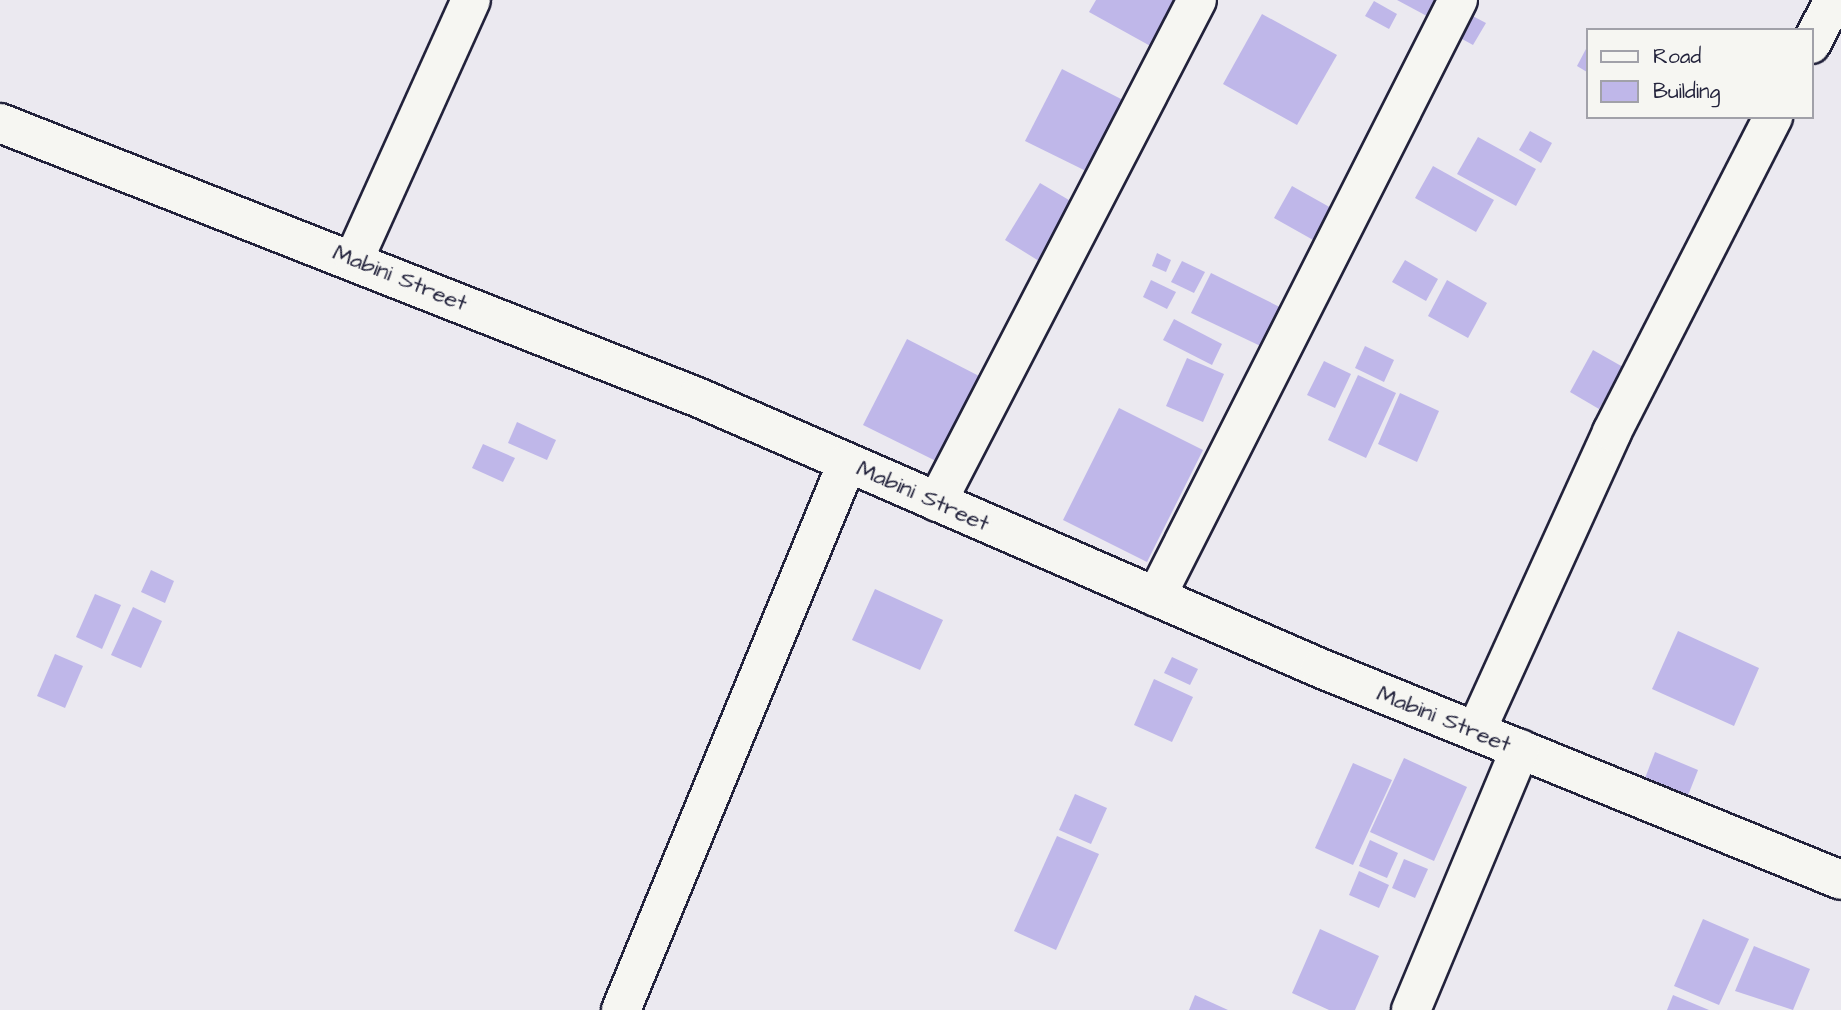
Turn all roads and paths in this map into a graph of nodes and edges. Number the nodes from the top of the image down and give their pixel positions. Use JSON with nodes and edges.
{"nodes":[{"id":1,"x":471,"y":0,"type":"edge"},
{"id":2,"x":1197,"y":0,"type":"edge"},
{"id":3,"x":1458,"y":0,"type":"edge"},
{"id":4,"x":1834,"y":0,"type":"edge"},
{"id":5,"x":1813,"y":40,"type":"edge"},
{"id":6,"x":1772,"y":119,"type":"edge"},
{"id":7,"x":0,"y":123,"type":"edge"},
{"id":8,"x":354,"y":259,"type":"junction"},
{"id":9,"x":847,"y":463,"type":"junction"},
{"id":10,"x":937,"y":502,"type":"junction"},
{"id":11,"x":1156,"y":597,"type":"junction"},
{"id":12,"x":1476,"y":732,"type":"junction"},
{"id":13,"x":1520,"y":749,"type":"junction"},
{"id":14,"x":1841,"y":880,"type":"edge"},
{"id":15,"x":621,"y":1010,"type":"edge"},
{"id":16,"x":1410,"y":1010,"type":"edge"}],
"edges":[{"from":1,"to":8,"type":"street"},
{"from":2,"to":10,"type":"street"},
{"from":3,"to":11,"type":"street"},
{"from":4,"to":5,"type":"street"},
{"from":6,"to":12,"type":"street"},
{"from":7,"to":8,"type":"street","name":"Mabini Street"},
{"from":8,"to":9,"type":"street","name":"Mabini Street"},
{"from":9,"to":10,"type":"street","name":"Mabini Street"},
{"from":9,"to":15,"type":"street"},
{"from":10,"to":11,"type":"street","name":"Mabini Street"},
{"from":11,"to":12,"type":"street","name":"Mabini Street"},
{"from":12,"to":13,"type":"street","name":"Mabini Street"},
{"from":13,"to":14,"type":"street","name":"Mabini Street"},
{"from":13,"to":16,"type":"street"}]}
